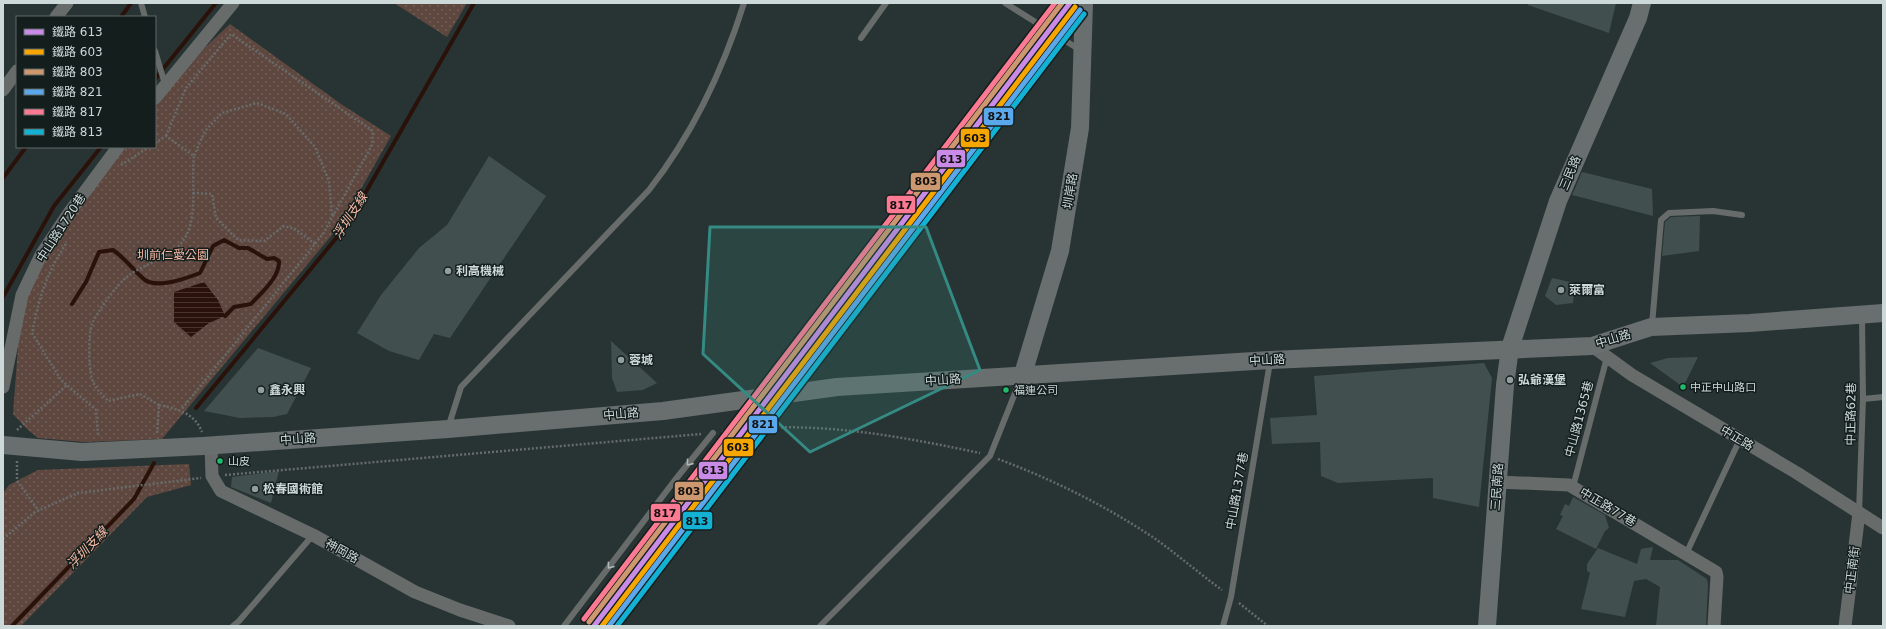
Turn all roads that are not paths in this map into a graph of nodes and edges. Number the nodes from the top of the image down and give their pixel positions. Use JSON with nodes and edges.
{"nodes":[{"id":1,"x":67,"y":3,"type":"edge"},
{"id":2,"x":141,"y":3,"type":"edge"},
{"id":3,"x":233,"y":3,"type":"edge"},
{"id":4,"x":744,"y":3,"type":"edge"},
{"id":5,"x":886,"y":3,"type":"edge"},
{"id":6,"x":1005,"y":3,"type":"edge"},
{"id":7,"x":1084,"y":3,"type":"edge"},
{"id":8,"x":1642,"y":3,"type":"edge"},
{"id":9,"x":57,"y":16,"type":"edge"},
{"id":10,"x":145,"y":16,"type":"edge"},
{"id":11,"x":861,"y":38,"type":"dead end"},
{"id":12,"x":1082,"y":51,"type":"junction"},
{"id":13,"x":156,"y":54,"type":"edge"},
{"id":14,"x":16,"y":72,"type":"edge"},
{"id":15,"x":164,"y":81,"type":"junction"},
{"id":16,"x":3,"y":90,"type":"edge"},
{"id":17,"x":156,"y":96,"type":"edge"},
{"id":18,"x":117,"y":148,"type":"edge"},
{"id":19,"x":1742,"y":215,"type":"dead end"},
{"id":20,"x":1883,"y":313,"type":"edge"},
{"id":21,"x":1862,"y":315,"type":"junction"},
{"id":22,"x":1651,"y":327,"type":"junction"},
{"id":23,"x":1592,"y":346,"type":"junction"},
{"id":24,"x":1510,"y":348,"type":"junction"},
{"id":25,"x":1607,"y":356,"type":"junction"},
{"id":26,"x":1270,"y":360,"type":"junction"},
{"id":27,"x":1023,"y":374,"type":"junction"},
{"id":28,"x":3,"y":387,"type":"edge"},
{"id":29,"x":1883,"y":397,"type":"edge"},
{"id":30,"x":1863,"y":399,"type":"junction"},
{"id":31,"x":448,"y":429,"type":"junction"},
{"id":32,"x":753,"y":429,"type":"road end"},
{"id":33,"x":714,"y":433,"type":"road end"},
{"id":34,"x":1740,"y":439,"type":"junction"},
{"id":35,"x":3,"y":445,"type":"edge"},
{"id":36,"x":207,"y":446,"type":"junction"},
{"id":37,"x":1498,"y":482,"type":"junction"},
{"id":38,"x":1573,"y":487,"type":"junction"},
{"id":39,"x":1859,"y":513,"type":"junction"},
{"id":40,"x":1883,"y":528,"type":"edge"},
{"id":41,"x":313,"y":535,"type":"junction"},
{"id":42,"x":1686,"y":554,"type":"junction"},
{"id":43,"x":241,"y":624,"type":"edge"},
{"id":44,"x":233,"y":626,"type":"edge"},
{"id":45,"x":508,"y":626,"type":"edge"},
{"id":46,"x":564,"y":626,"type":"edge"},
{"id":47,"x":604,"y":626,"type":"edge"},
{"id":48,"x":820,"y":626,"type":"edge"},
{"id":49,"x":1223,"y":626,"type":"edge"},
{"id":50,"x":1487,"y":626,"type":"edge"},
{"id":51,"x":1714,"y":626,"type":"edge"},
{"id":52,"x":1846,"y":626,"type":"edge"}],
"edges":[{"from":1,"to":9,"type":"street"},
{"from":2,"to":10,"type":"lane"},
{"from":3,"to":15,"type":"street"},
{"from":4,"to":31,"type":"lane"},
{"from":5,"to":11,"type":"lane"},
{"from":6,"to":12,"type":"lane"},
{"from":7,"to":12,"type":"street","name":"圳岸路"},
{"from":8,"to":24,"type":"street","name":"三民路"},
{"from":12,"to":27,"type":"street","name":"圳岸路"},
{"from":13,"to":15,"type":"lane"},
{"from":14,"to":16,"type":"street"},
{"from":15,"to":17,"type":"street"},
{"from":18,"to":28,"type":"street","name":"中山路1720巷"},
{"from":19,"to":22,"type":"lane"},
{"from":20,"to":21,"type":"street","name":"中山路"},
{"from":21,"to":22,"type":"street","name":"中山路"},
{"from":21,"to":30,"type":"lane","name":"中正路62巷"},
{"from":22,"to":23,"type":"street","name":"中山路"},
{"from":23,"to":24,"type":"street","name":"中山路"},
{"from":23,"to":25,"type":"street","name":"中正路"},
{"from":24,"to":26,"type":"street","name":"中山路"},
{"from":24,"to":37,"type":"street","name":"三民南路"},
{"from":25,"to":34,"type":"street","name":"中正路"},
{"from":25,"to":38,"type":"lane","name":"中山路1365巷"},
{"from":26,"to":27,"type":"street","name":"中山路"},
{"from":26,"to":49,"type":"lane","name":"中山路1377巷"},
{"from":27,"to":31,"type":"street","name":"中山路"},
{"from":27,"to":48,"type":"lane"},
{"from":29,"to":30,"type":"lane"},
{"from":30,"to":39,"type":"lane","name":"中正路62巷"},
{"from":31,"to":36,"type":"street","name":"中山路"},
{"from":32,"to":47,"type":"lane"},
{"from":33,"to":46,"type":"lane","one_way":true},
{"from":34,"to":39,"type":"street","name":"中正路"},
{"from":34,"to":42,"type":"lane"},
{"from":35,"to":36,"type":"street","name":"中山路"},
{"from":36,"to":41,"type":"street","name":"神岡路"},
{"from":37,"to":38,"type":"street","name":"中正路77巷"},
{"from":37,"to":50,"type":"street","name":"三民南路"},
{"from":38,"to":42,"type":"street","name":"中正路77巷"},
{"from":39,"to":40,"type":"street","name":"中正路"},
{"from":39,"to":52,"type":"street","name":"中正南街"},
{"from":41,"to":43,"type":"lane"},
{"from":41,"to":45,"type":"street","name":"神岡路"},
{"from":42,"to":51,"type":"street","name":"中正路77巷"},
{"from":43,"to":44,"type":"lane"}]}
